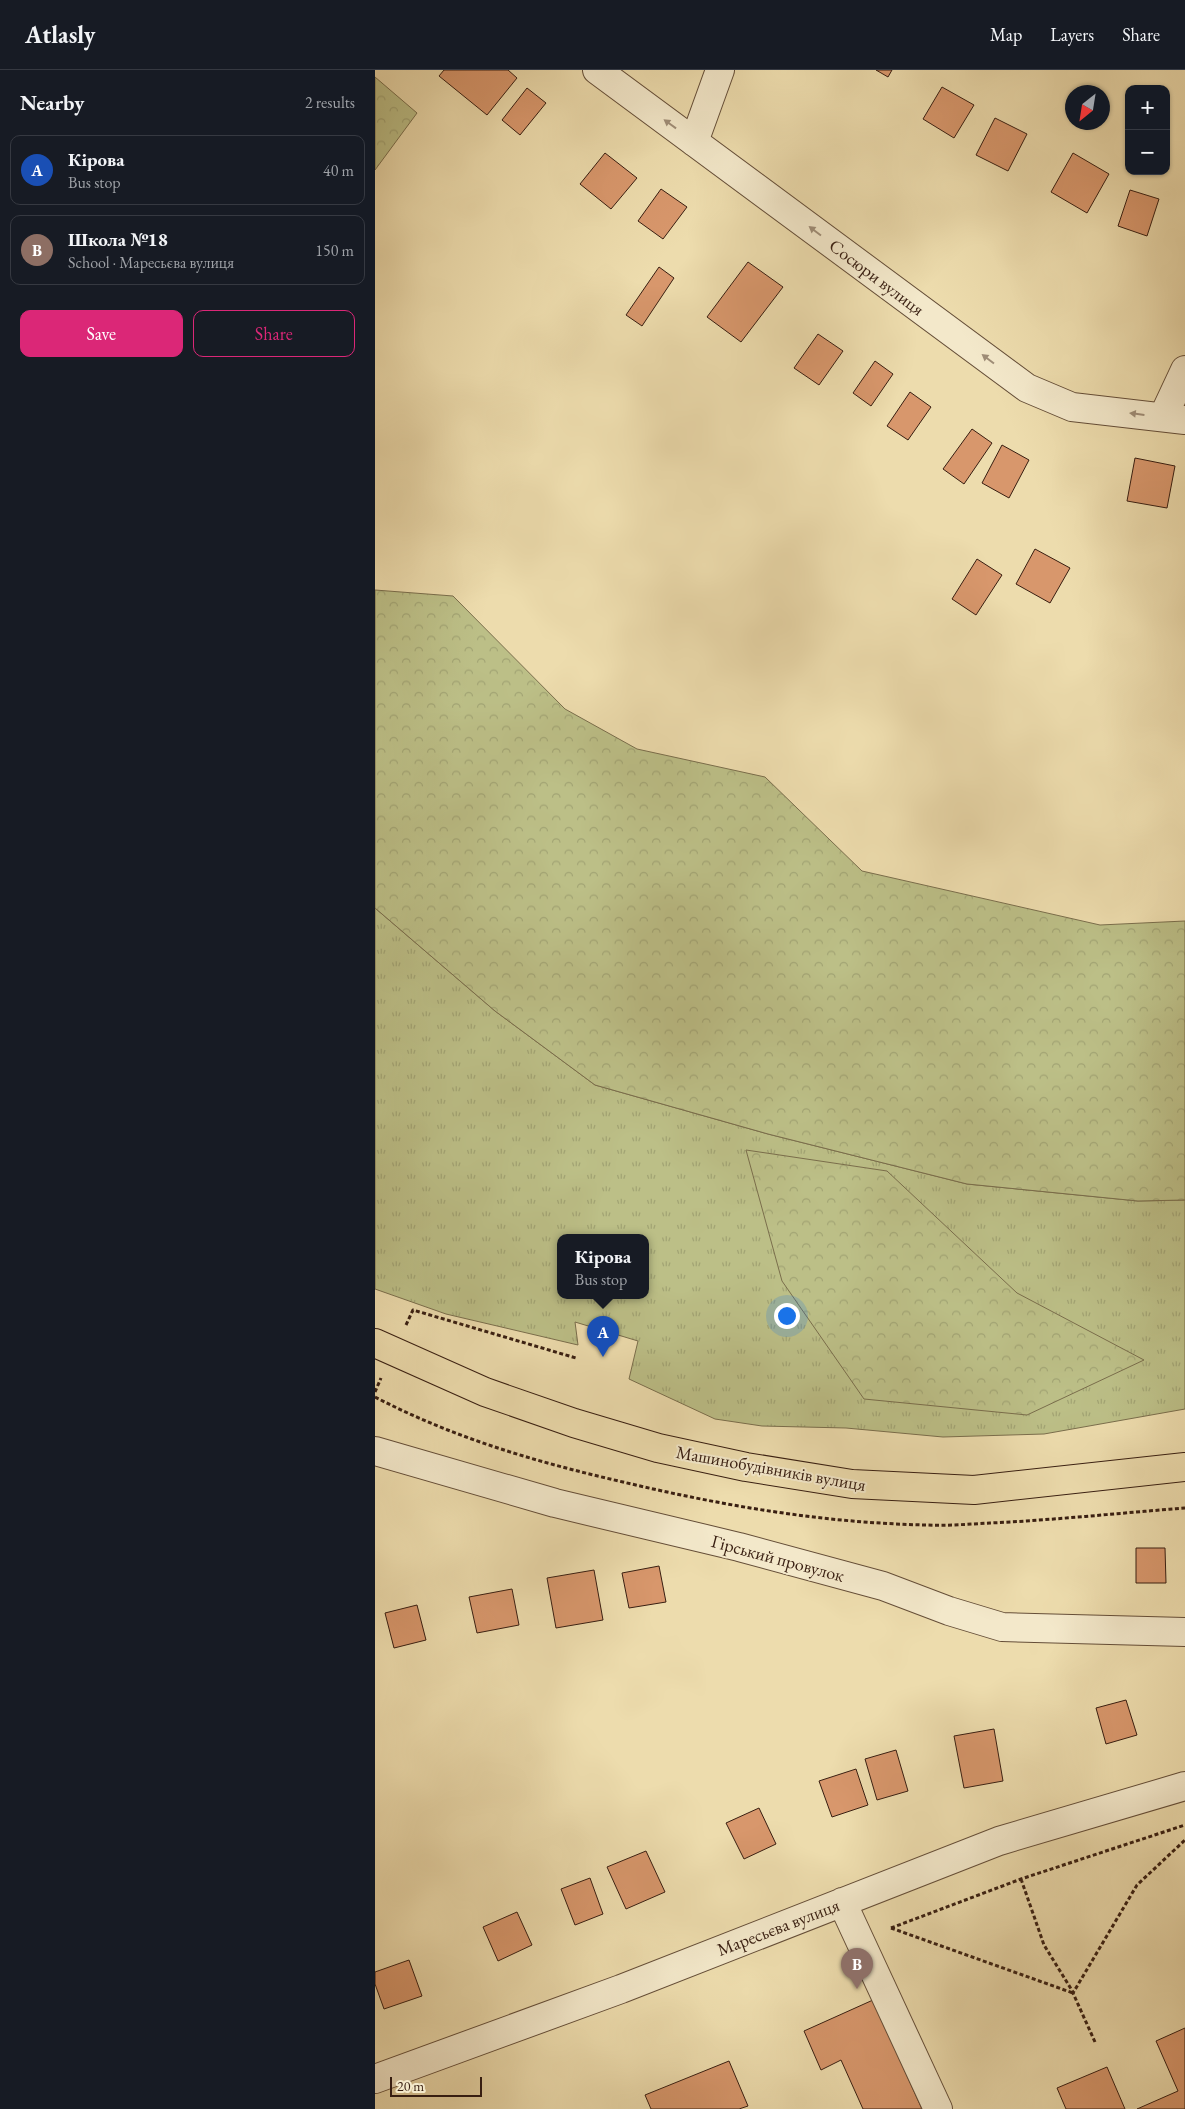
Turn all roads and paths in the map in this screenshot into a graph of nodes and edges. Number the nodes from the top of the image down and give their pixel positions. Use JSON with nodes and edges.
{"nodes":[{"id":1,"x":597,"y":70,"type":"edge"},
{"id":2,"x":720,"y":70,"type":"edge"},
{"id":3,"x":694,"y":142,"type":"junction"},
{"id":4,"x":1185,"y":370,"type":"edge"},
{"id":5,"x":1174,"y":418,"type":"edge"},
{"id":6,"x":384,"y":1348,"type":"edge"},
{"id":7,"x":576,"y":1358,"type":"dead end"},
{"id":8,"x":375,"y":1392,"type":"edge"},
{"id":9,"x":375,"y":1451,"type":"edge"},
{"id":10,"x":1185,"y":1468,"type":"edge"},
{"id":11,"x":1185,"y":1632,"type":"edge"},
{"id":12,"x":1185,"y":1786,"type":"edge"},
{"id":13,"x":1185,"y":1825,"type":"edge"},
{"id":14,"x":1185,"y":1840,"type":"edge"},
{"id":15,"x":1021,"y":1879,"type":"junction"},
{"id":16,"x":842,"y":1902,"type":"junction"},
{"id":17,"x":1073,"y":1993,"type":"junction"},
{"id":18,"x":1095,"y":2042,"type":"dead end"},
{"id":19,"x":375,"y":2079,"type":"edge"},
{"id":20,"x":938,"y":2109,"type":"edge"}],
"edges":[{"from":3,"to":1,"type":"street","name":"Сосюри вулиця","one_way":true},
{"from":2,"to":3,"type":"street"},
{"from":5,"to":3,"type":"street","name":"Сосюри вулиця","one_way":true},
{"from":4,"to":5,"type":"street"},
{"from":6,"to":7,"type":"path"},
{"from":6,"to":8,"type":"path"},
{"from":6,"to":10,"type":"main road","name":"Машинобудівників вулиця"},
{"from":9,"to":11,"type":"street","name":"Гірський провулок"},
{"from":12,"to":16,"type":"street","name":"Маресьєва вулиця"},
{"from":13,"to":15,"type":"path"},
{"from":14,"to":17,"type":"path"},
{"from":15,"to":17,"type":"path"},
{"from":15,"to":17,"type":"path"},
{"from":16,"to":19,"type":"street","name":"Маресьєва вулиця"},
{"from":16,"to":20,"type":"street"},
{"from":17,"to":18,"type":"path"}]}
